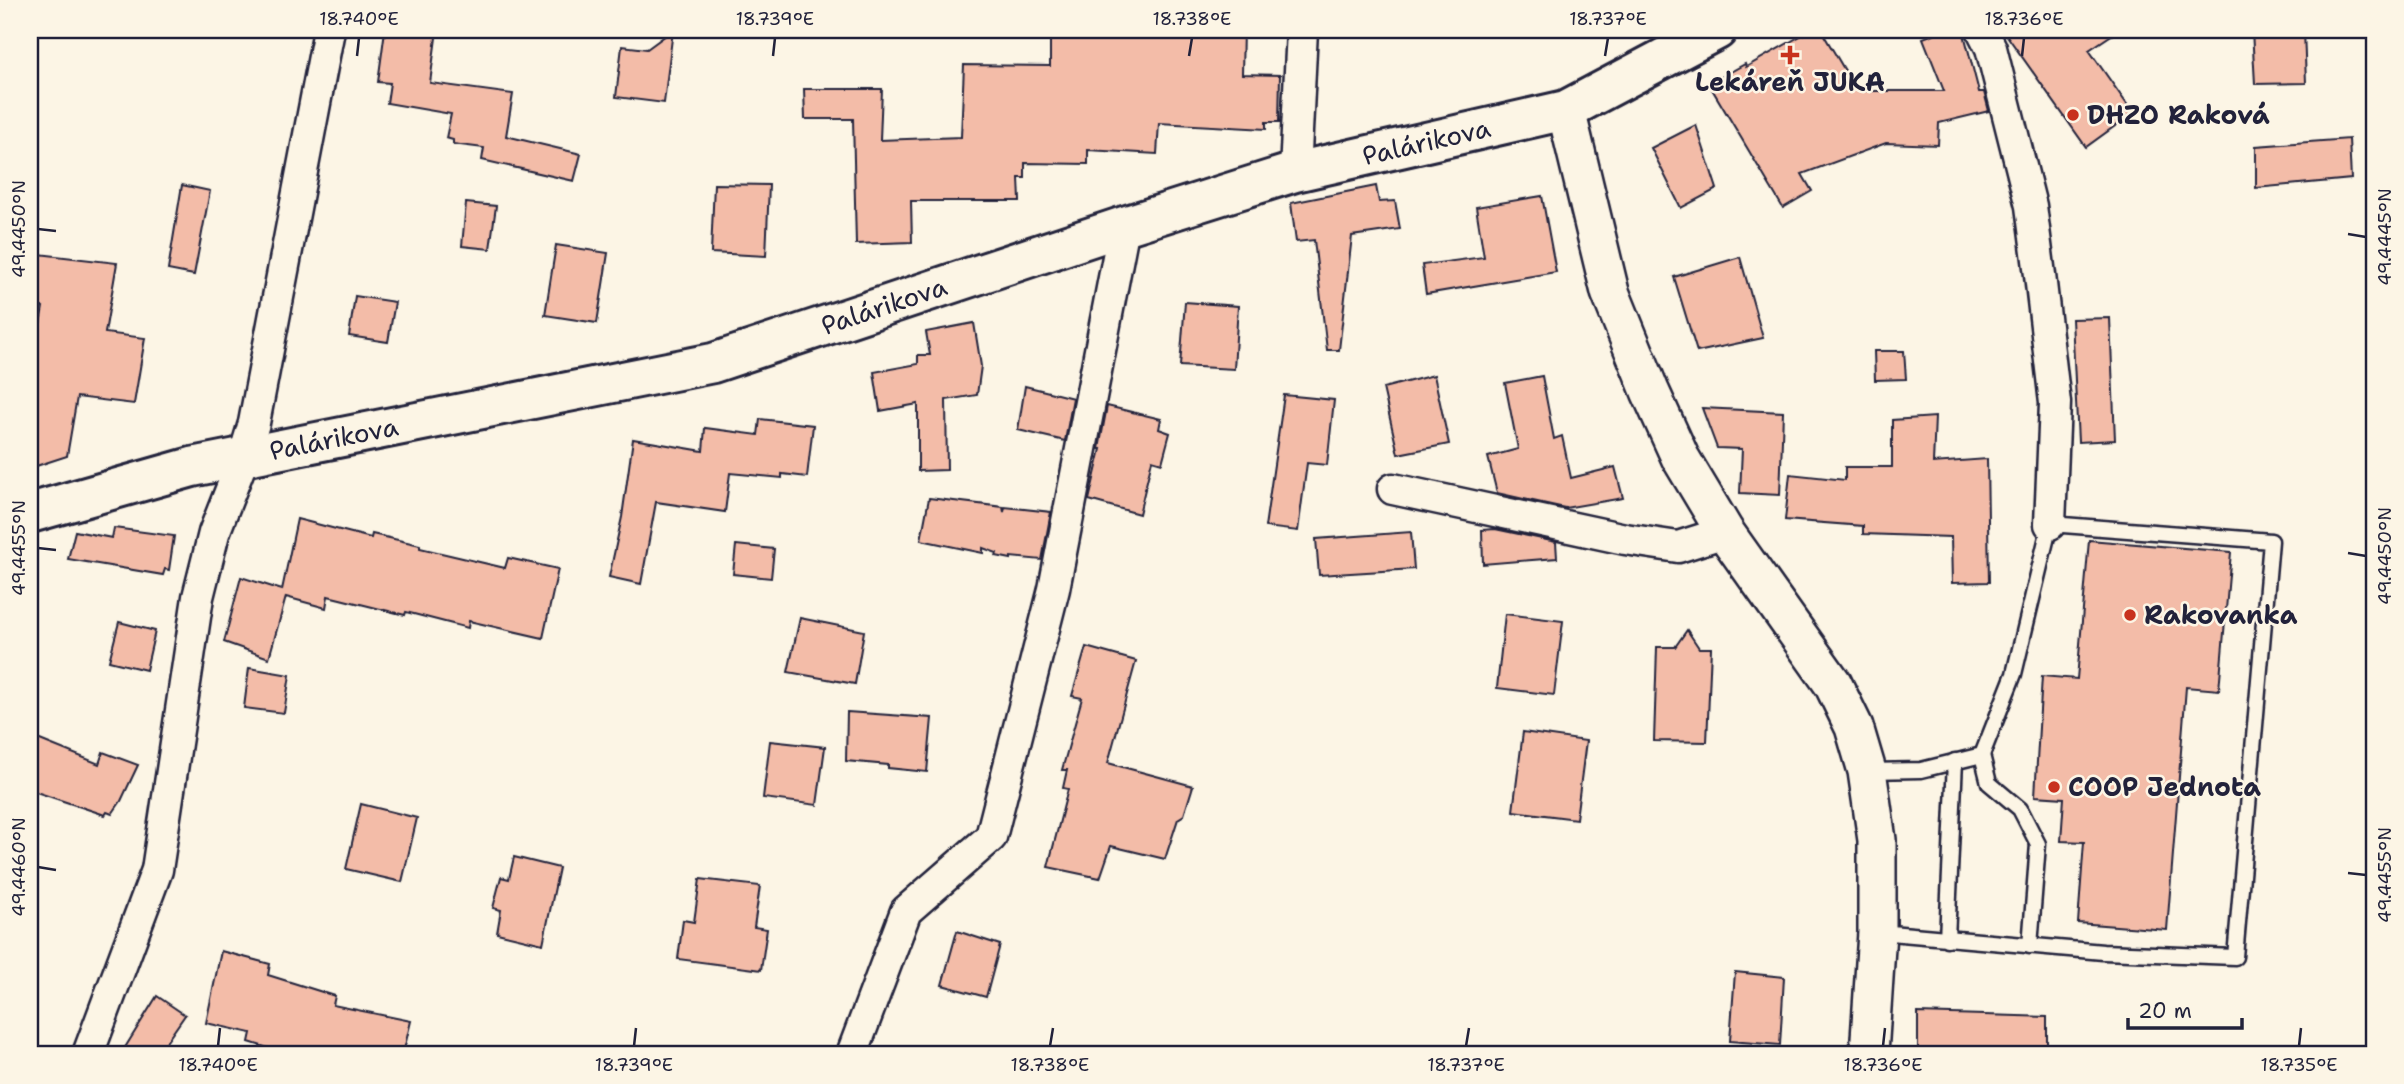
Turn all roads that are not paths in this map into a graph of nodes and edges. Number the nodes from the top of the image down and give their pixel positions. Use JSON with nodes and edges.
{"nodes":[{"id":1,"x":329,"y":30,"type":"edge"},
{"id":2,"x":1302,"y":30,"type":"edge"},
{"id":3,"x":1717,"y":30,"type":"edge"},
{"id":4,"x":1982,"y":30,"type":"edge"},
{"id":5,"x":1566,"y":110,"type":"junction"},
{"id":6,"x":1295,"y":172,"type":"junction"},
{"id":7,"x":1124,"y":226,"type":"junction"},
{"id":8,"x":243,"y":459,"type":"junction"},
{"id":9,"x":1393,"y":489,"type":"dead end"},
{"id":10,"x":30,"y":513,"type":"edge"},
{"id":11,"x":2050,"y":524,"type":"junction"},
{"id":12,"x":1725,"y":532,"type":"junction"},
{"id":13,"x":1982,"y":755,"type":"junction"},
{"id":14,"x":1955,"y":761,"type":"junction"},
{"id":15,"x":1867,"y":771,"type":"junction"},
{"id":16,"x":1877,"y":932,"type":"junction"},
{"id":17,"x":1947,"y":939,"type":"junction"},
{"id":18,"x":2030,"y":946,"type":"junction"},
{"id":19,"x":88,"y":1054,"type":"edge"},
{"id":20,"x":852,"y":1054,"type":"edge"},
{"id":21,"x":1869,"y":1054,"type":"edge"}],
"edges":[{"from":1,"to":8,"type":"street"},
{"from":2,"to":6,"type":"street"},
{"from":3,"to":5,"type":"main road","name":"Palárikova"},
{"from":4,"to":11,"type":"street"},
{"from":5,"to":6,"type":"main road","name":"Palárikova"},
{"from":5,"to":12,"type":"street"},
{"from":6,"to":7,"type":"main road","name":"Palárikova"},
{"from":7,"to":8,"type":"main road","name":"Palárikova"},
{"from":7,"to":20,"type":"street"},
{"from":8,"to":10,"type":"main road","name":"Palárikova"},
{"from":8,"to":19,"type":"street"},
{"from":9,"to":12,"type":"street"},
{"from":11,"to":13,"type":"lane"},
{"from":11,"to":18,"type":"lane"},
{"from":12,"to":15,"type":"street"},
{"from":13,"to":14,"type":"lane"},
{"from":13,"to":18,"type":"lane"},
{"from":14,"to":15,"type":"lane"},
{"from":14,"to":17,"type":"lane"},
{"from":15,"to":16,"type":"street"},
{"from":16,"to":17,"type":"lane"},
{"from":16,"to":21,"type":"street"},
{"from":17,"to":18,"type":"lane"}]}
